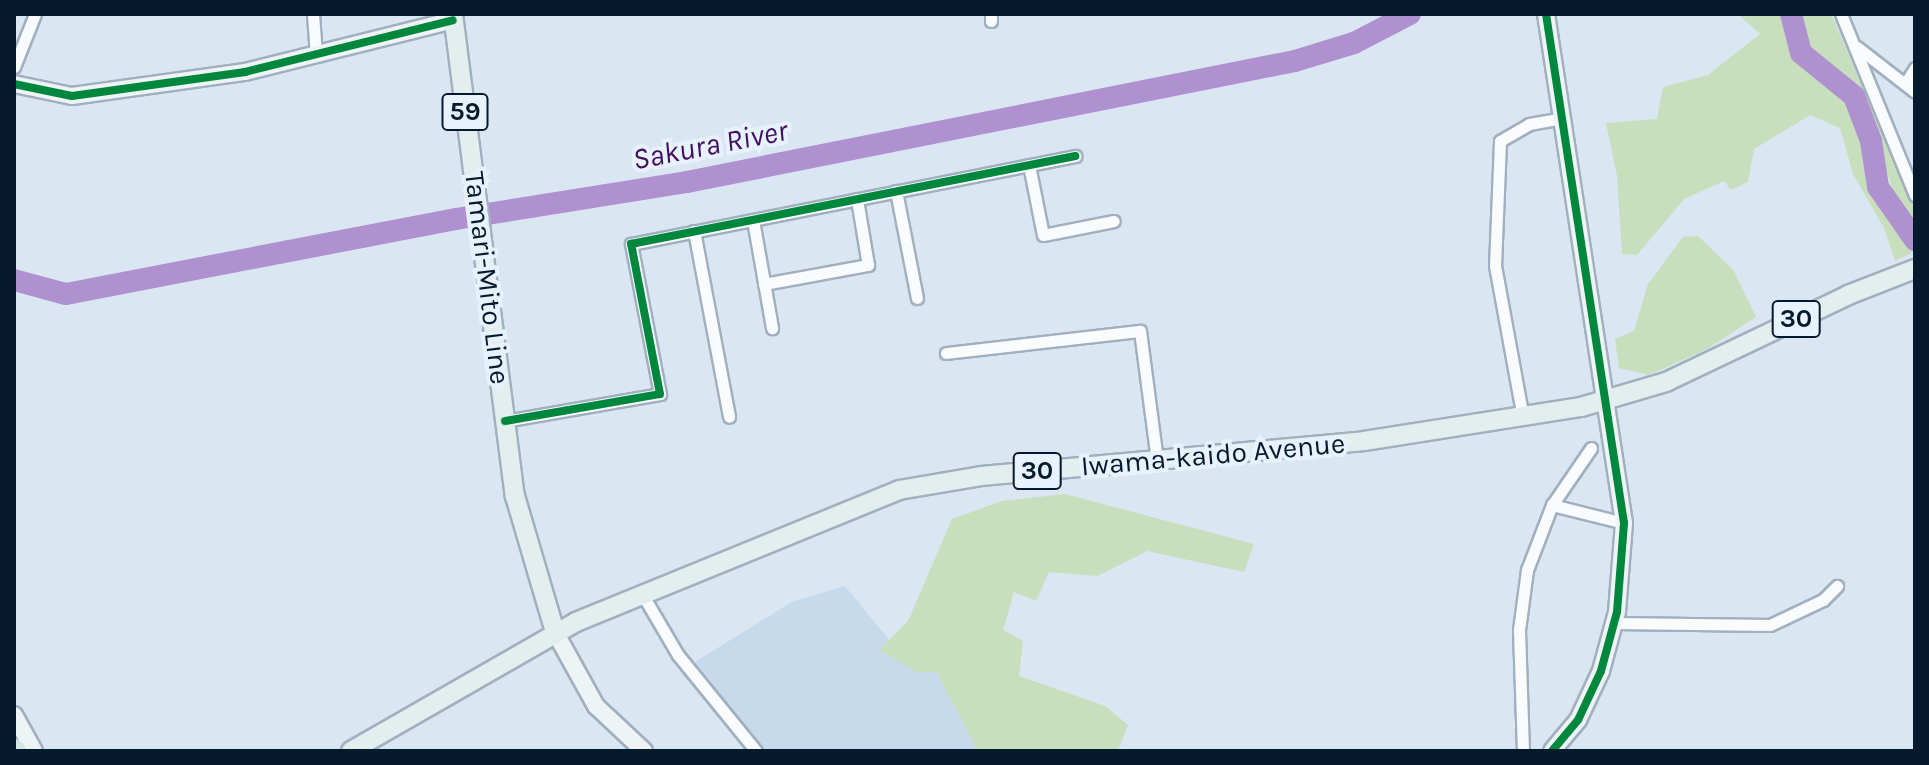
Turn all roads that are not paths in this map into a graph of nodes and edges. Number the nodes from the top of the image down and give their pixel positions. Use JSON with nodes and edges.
{"nodes":[{"id":1,"x":35,"y":14,"type":"edge"},
{"id":2,"x":313,"y":14,"type":"edge"},
{"id":3,"x":1546,"y":14,"type":"edge"},
{"id":4,"x":1841,"y":14,"type":"edge"},
{"id":5,"x":453,"y":17,"type":"edge"},
{"id":6,"x":1857,"y":47,"type":"junction"},
{"id":7,"x":316,"y":55,"type":"junction"},
{"id":8,"x":14,"y":67,"type":"edge"},
{"id":9,"x":1915,"y":68,"type":"edge"},
{"id":10,"x":14,"y":84,"type":"edge"},
{"id":11,"x":1905,"y":84,"type":"junction"},
{"id":12,"x":1915,"y":92,"type":"edge"},
{"id":13,"x":1562,"y":118,"type":"junction"},
{"id":14,"x":1075,"y":156,"type":"dead end"},
{"id":15,"x":1029,"y":165,"type":"junction"},
{"id":16,"x":896,"y":191,"type":"junction"},
{"id":17,"x":1915,"y":195,"type":"edge"},
{"id":18,"x":857,"y":199,"type":"junction"},
{"id":19,"x":753,"y":220,"type":"junction"},
{"id":20,"x":1114,"y":221,"type":"dead end"},
{"id":21,"x":694,"y":231,"type":"junction"},
{"id":22,"x":1915,"y":269,"type":"edge"},
{"id":23,"x":764,"y":284,"type":"junction"},
{"id":24,"x":917,"y":298,"type":"dead end"},
{"id":25,"x":772,"y":328,"type":"dead end"},
{"id":26,"x":946,"y":353,"type":"dead end"},
{"id":27,"x":1606,"y":401,"type":"junction"},
{"id":28,"x":729,"y":417,"type":"dead end"},
{"id":29,"x":1523,"y":418,"type":"junction"},
{"id":30,"x":505,"y":421,"type":"junction"},
{"id":31,"x":1591,"y":448,"type":"dead end"},
{"id":32,"x":1157,"y":461,"type":"junction"},
{"id":33,"x":1552,"y":505,"type":"junction"},
{"id":34,"x":1624,"y":523,"type":"junction"},
{"id":35,"x":1837,"y":586,"type":"dead end"},
{"id":36,"x":640,"y":592,"type":"junction"},
{"id":37,"x":1615,"y":623,"type":"junction"},
{"id":38,"x":555,"y":632,"type":"junction"},
{"id":39,"x":14,"y":715,"type":"edge"},
{"id":40,"x":359,"y":749,"type":"edge"},
{"id":41,"x":34,"y":751,"type":"edge"},
{"id":42,"x":644,"y":751,"type":"edge"},
{"id":43,"x":756,"y":751,"type":"edge"},
{"id":44,"x":1523,"y":751,"type":"edge"},
{"id":45,"x":1552,"y":751,"type":"edge"}],
"edges":[{"from":1,"to":8,"type":"street"},
{"from":2,"to":7,"type":"street"},
{"from":3,"to":13,"type":"street"},
{"from":4,"to":6,"type":"street"},
{"from":5,"to":7,"type":"street"},
{"from":5,"to":30,"type":"main road","name":"Tamari-Mito Line","number":"59"},
{"from":6,"to":11,"type":"street"},
{"from":6,"to":17,"type":"street"},
{"from":7,"to":10,"type":"street"},
{"from":9,"to":11,"type":"street"},
{"from":11,"to":12,"type":"street"},
{"from":13,"to":27,"type":"street"},
{"from":13,"to":29,"type":"street"},
{"from":14,"to":15,"type":"street"},
{"from":15,"to":16,"type":"street"},
{"from":15,"to":20,"type":"street"},
{"from":16,"to":18,"type":"street"},
{"from":16,"to":24,"type":"street"},
{"from":18,"to":19,"type":"street"},
{"from":18,"to":23,"type":"street"},
{"from":19,"to":21,"type":"street"},
{"from":19,"to":23,"type":"street"},
{"from":21,"to":28,"type":"street"},
{"from":21,"to":30,"type":"street"},
{"from":22,"to":27,"type":"main road","name":"Iwama-kaido Avenue","number":"30"},
{"from":23,"to":25,"type":"street"},
{"from":26,"to":32,"type":"street"},
{"from":27,"to":29,"type":"main road","name":"Iwama-kaido Avenue","number":"30"},
{"from":27,"to":34,"type":"street"},
{"from":29,"to":32,"type":"main road","name":"Iwama-kaido Avenue","number":"30"},
{"from":30,"to":38,"type":"main road","name":"Tamari-Mito Line","number":"59"},
{"from":31,"to":33,"type":"street"},
{"from":32,"to":36,"type":"main road","name":"Iwama-kaido Avenue","number":"30"},
{"from":33,"to":34,"type":"street"},
{"from":33,"to":44,"type":"street"},
{"from":34,"to":37,"type":"street"},
{"from":35,"to":37,"type":"street"},
{"from":36,"to":38,"type":"main road","name":"Iwama-kaido Avenue","number":"30"},
{"from":36,"to":43,"type":"street"},
{"from":37,"to":45,"type":"street"},
{"from":38,"to":40,"type":"main road","name":"Iwama-kaido Avenue","number":"30"},
{"from":38,"to":42,"type":"street"},
{"from":39,"to":41,"type":"street"}]}
